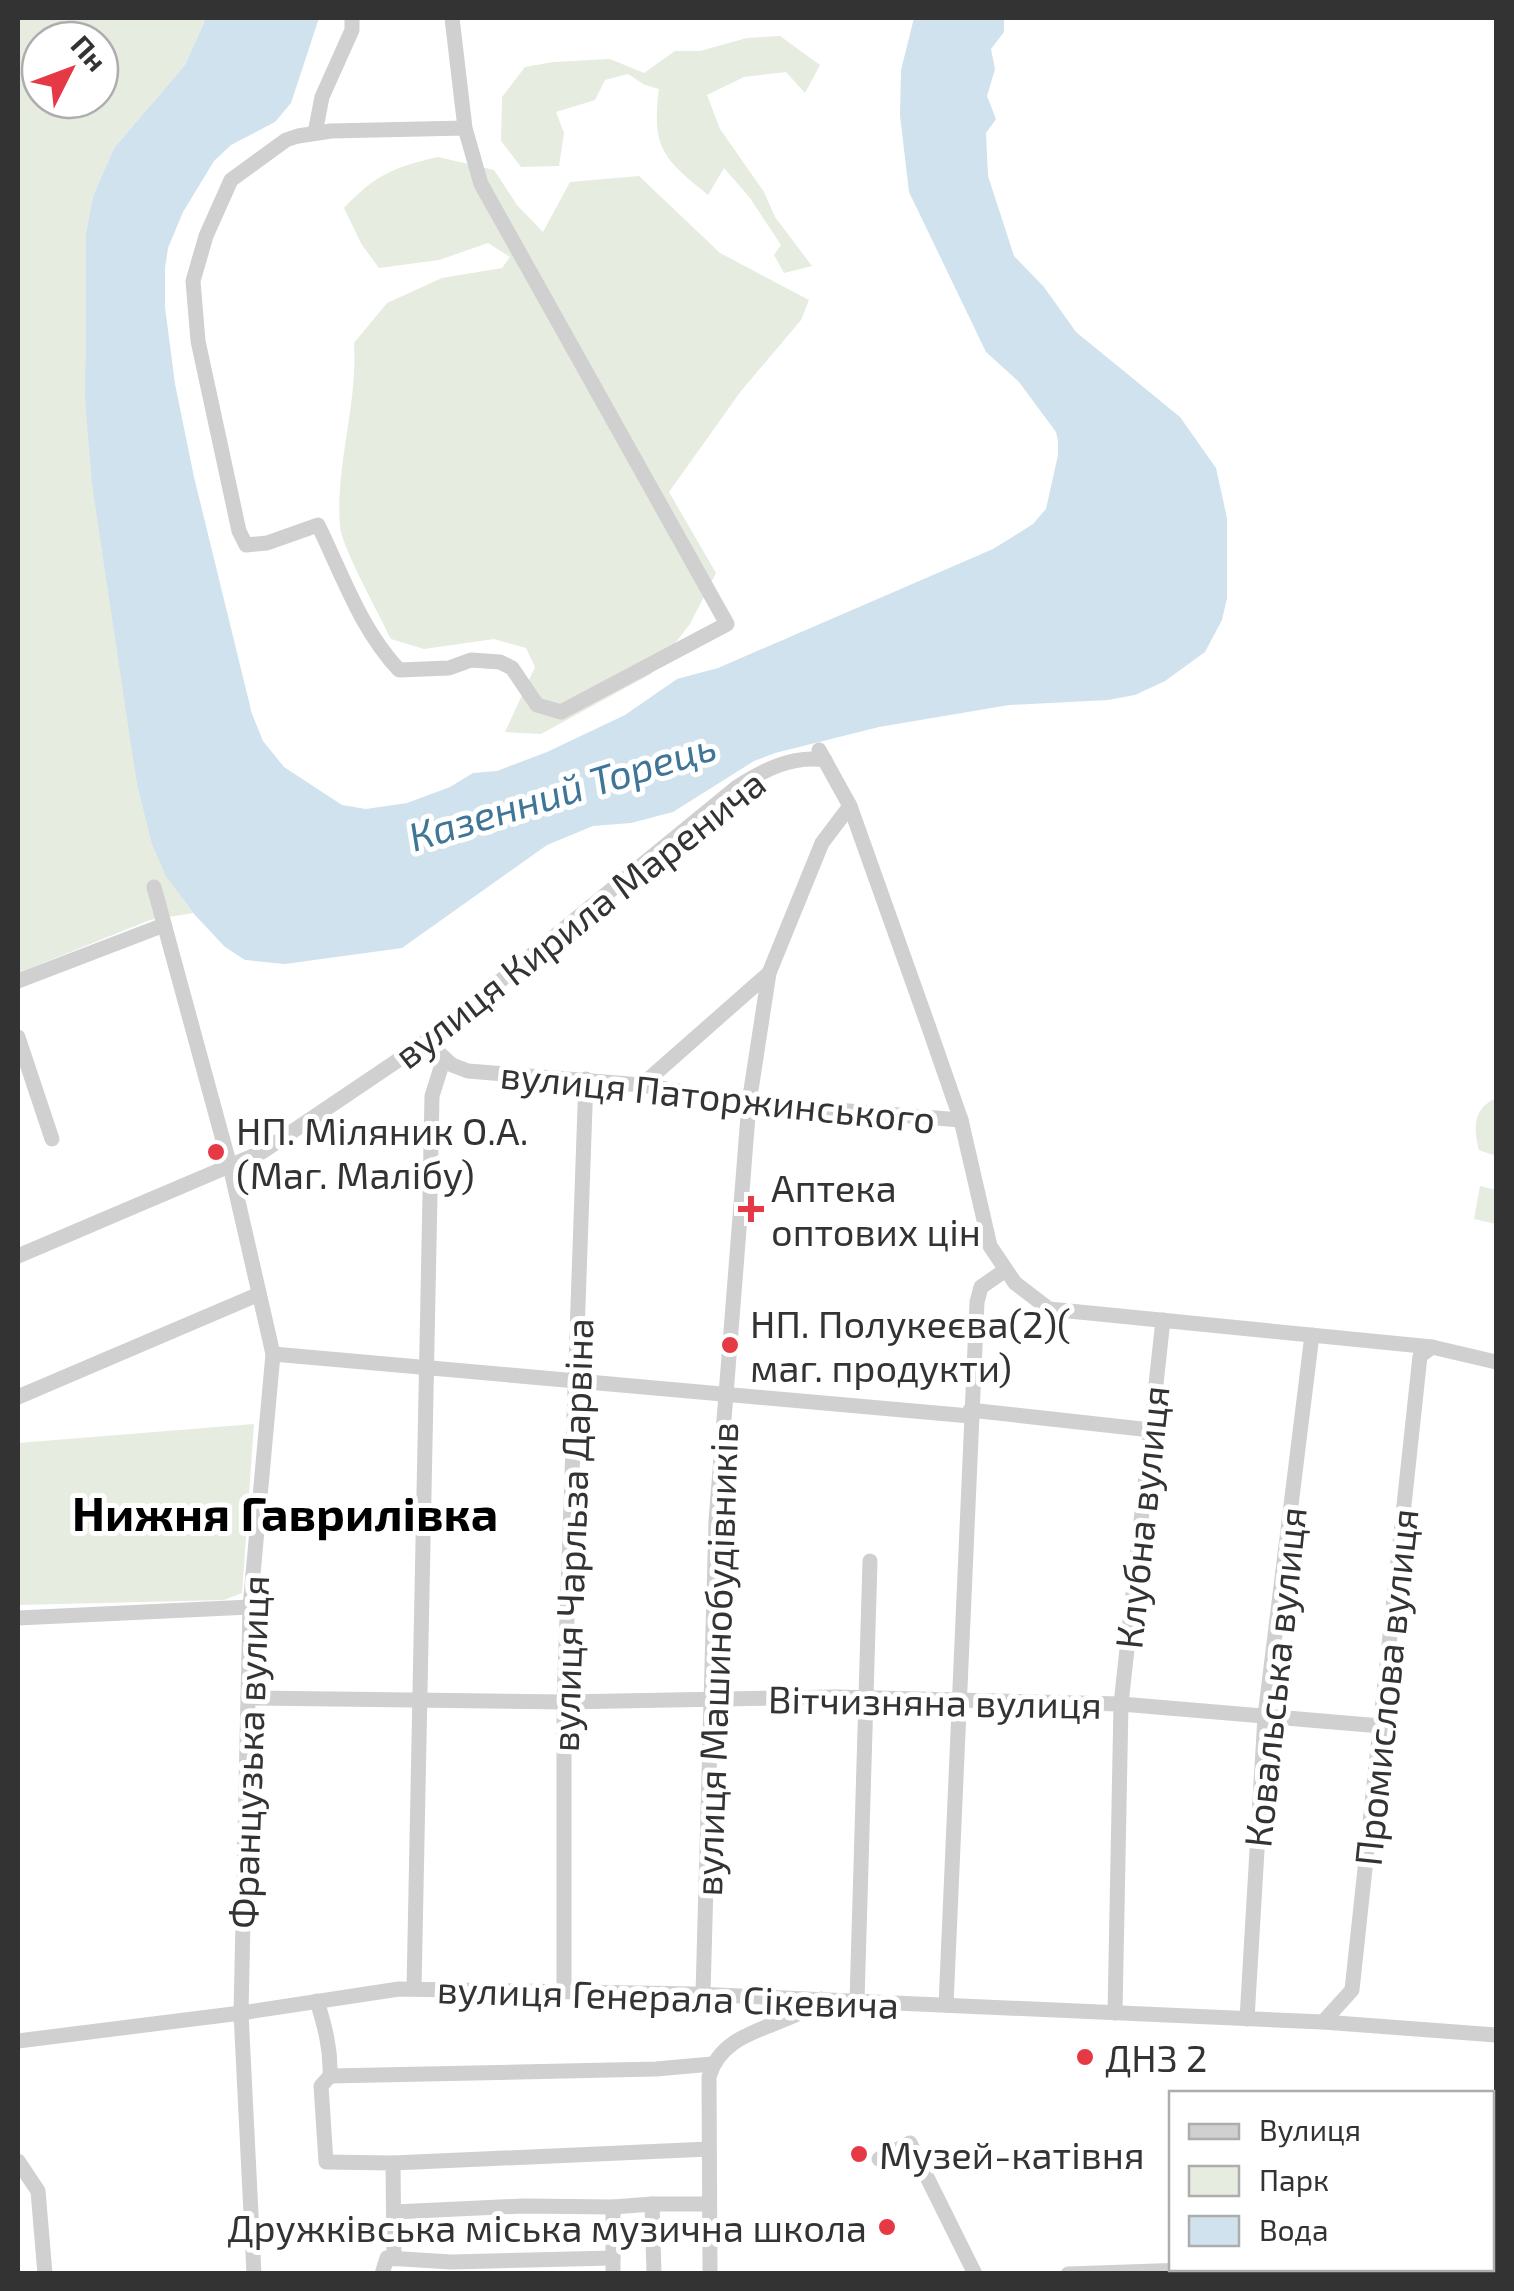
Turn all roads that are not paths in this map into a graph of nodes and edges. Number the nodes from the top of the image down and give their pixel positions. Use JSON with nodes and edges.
{"nodes":[{"id":1,"x":352,"y":18,"type":"edge"},
{"id":2,"x":452,"y":18,"type":"edge"},
{"id":3,"x":466,"y":128,"type":"junction"},
{"id":4,"x":314,"y":133,"type":"junction"},
{"id":5,"x":850,"y":806,"type":"junction"},
{"id":6,"x":154,"y":886,"type":"dead end"},
{"id":7,"x":164,"y":925,"type":"junction"},
{"id":8,"x":769,"y":973,"type":"junction"},
{"id":9,"x":18,"y":982,"type":"edge"},
{"id":10,"x":18,"y":1037,"type":"edge"},
{"id":11,"x":428,"y":1040,"type":"junction"},
{"id":12,"x":444,"y":1058,"type":"junction"},
{"id":13,"x":586,"y":1079,"type":"junction"},
{"id":14,"x":642,"y":1085,"type":"junction"},
{"id":15,"x":749,"y":1103,"type":"junction"},
{"id":16,"x":960,"y":1120,"type":"junction"},
{"id":17,"x":52,"y":1139,"type":"dead end"},
{"id":18,"x":230,"y":1166,"type":"junction"},
{"id":19,"x":18,"y":1256,"type":"edge"},
{"id":20,"x":1004,"y":1271,"type":"junction"},
{"id":21,"x":258,"y":1294,"type":"junction"},
{"id":22,"x":1162,"y":1320,"type":"junction"},
{"id":23,"x":1312,"y":1335,"type":"junction"},
{"id":24,"x":1432,"y":1347,"type":"junction"},
{"id":25,"x":273,"y":1354,"type":"junction"},
{"id":26,"x":1496,"y":1362,"type":"edge"},
{"id":27,"x":426,"y":1368,"type":"junction"},
{"id":28,"x":576,"y":1381,"type":"junction"},
{"id":29,"x":725,"y":1394,"type":"junction"},
{"id":30,"x":18,"y":1396,"type":"edge"},
{"id":31,"x":970,"y":1413,"type":"junction"},
{"id":32,"x":1151,"y":1430,"type":"junction"},
{"id":33,"x":870,"y":1561,"type":"dead end"},
{"id":34,"x":250,"y":1607,"type":"junction"},
{"id":35,"x":18,"y":1618,"type":"edge"},
{"id":36,"x":711,"y":1697,"type":"junction"},
{"id":37,"x":248,"y":1698,"type":"junction"},
{"id":38,"x":420,"y":1698,"type":"junction"},
{"id":39,"x":869,"y":1698,"type":"junction"},
{"id":40,"x":564,"y":1702,"type":"junction"},
{"id":41,"x":958,"y":1702,"type":"junction"},
{"id":42,"x":1121,"y":1704,"type":"junction"},
{"id":43,"x":1265,"y":1716,"type":"junction"},
{"id":44,"x":1381,"y":1726,"type":"junction"},
{"id":45,"x":414,"y":1989,"type":"junction"},
{"id":46,"x":564,"y":1991,"type":"junction"},
{"id":47,"x":703,"y":1994,"type":"junction"},
{"id":48,"x":821,"y":2000,"type":"junction"},
{"id":49,"x":858,"y":2001,"type":"junction"},
{"id":50,"x":317,"y":2002,"type":"junction"},
{"id":51,"x":946,"y":2005,"type":"junction"},
{"id":52,"x":1115,"y":2013,"type":"junction"},
{"id":53,"x":240,"y":2014,"type":"junction"},
{"id":54,"x":1247,"y":2019,"type":"junction"},
{"id":55,"x":1322,"y":2022,"type":"junction"},
{"id":56,"x":1496,"y":2035,"type":"edge"},
{"id":57,"x":18,"y":2041,"type":"edge"},
{"id":58,"x":712,"y":2064,"type":"junction"},
{"id":59,"x":330,"y":2076,"type":"junction"},
{"id":60,"x":709,"y":2150,"type":"junction"},
{"id":61,"x":879,"y":2160,"type":"dead end"},
{"id":62,"x":18,"y":2161,"type":"edge"},
{"id":63,"x":394,"y":2162,"type":"junction"},
{"id":64,"x":652,"y":2204,"type":"junction"},
{"id":65,"x":709,"y":2204,"type":"junction"},
{"id":66,"x":613,"y":2207,"type":"junction"},
{"id":67,"x":394,"y":2212,"type":"junction"},
{"id":68,"x":394,"y":2259,"type":"junction"},
{"id":69,"x":613,"y":2266,"type":"edge"},
{"id":70,"x":1169,"y":2271,"type":"edge"},
{"id":71,"x":45,"y":2274,"type":"edge"},
{"id":72,"x":254,"y":2274,"type":"edge"},
{"id":73,"x":382,"y":2274,"type":"edge"},
{"id":74,"x":654,"y":2274,"type":"edge"},
{"id":75,"x":710,"y":2274,"type":"edge"},
{"id":76,"x":975,"y":2274,"type":"edge"},
{"id":77,"x":1068,"y":2274,"type":"edge"}],
"edges":[{"from":1,"to":4,"type":"street"},
{"from":2,"to":3,"type":"street"},
{"from":3,"to":4,"type":"street"},
{"from":3,"to":4,"type":"street"},
{"from":5,"to":8,"type":"street","name":"вулиця Машинобудівників"},
{"from":5,"to":11,"type":"street","name":"вулиця Кирила Маренича"},
{"from":5,"to":16,"type":"street"},
{"from":6,"to":7,"type":"street","name":"Французька вулиця"},
{"from":7,"to":9,"type":"street"},
{"from":7,"to":18,"type":"street","name":"Французька вулиця"},
{"from":8,"to":14,"type":"street"},
{"from":8,"to":15,"type":"street","name":"вулиця Машинобудівників"},
{"from":10,"to":17,"type":"street"},
{"from":11,"to":12,"type":"street"},
{"from":11,"to":18,"type":"street","name":"вулиця Кирила Маренича"},
{"from":12,"to":13,"type":"street","name":"вулиця Паторжинського"},
{"from":12,"to":27,"type":"street"},
{"from":13,"to":14,"type":"street","name":"вулиця Паторжинського"},
{"from":13,"to":28,"type":"street","name":"вулиця Чарльза Дарвіна"},
{"from":14,"to":15,"type":"street","name":"вулиця Паторжинського"},
{"from":15,"to":16,"type":"street","name":"вулиця Паторжинського"},
{"from":15,"to":29,"type":"street","name":"вулиця Машинобудівників"},
{"from":16,"to":20,"type":"street"},
{"from":18,"to":19,"type":"street","name":"вулиця Кирила Маренича"},
{"from":18,"to":21,"type":"street","name":"Французька вулиця"},
{"from":20,"to":22,"type":"street"},
{"from":20,"to":31,"type":"street"},
{"from":21,"to":25,"type":"street","name":"Французька вулиця"},
{"from":21,"to":30,"type":"street"},
{"from":22,"to":23,"type":"street"},
{"from":22,"to":32,"type":"street","name":"Клубна вулиця"},
{"from":23,"to":24,"type":"street"},
{"from":23,"to":43,"type":"street","name":"Ковальська вулиця"},
{"from":24,"to":26,"type":"street"},
{"from":24,"to":44,"type":"street","name":"Промислова вулиця"},
{"from":25,"to":27,"type":"street"},
{"from":25,"to":34,"type":"street","name":"Французька вулиця"},
{"from":27,"to":28,"type":"street"},
{"from":27,"to":38,"type":"street"},
{"from":28,"to":29,"type":"street"},
{"from":28,"to":40,"type":"street","name":"вулиця Чарльза Дарвіна"},
{"from":29,"to":31,"type":"street"},
{"from":29,"to":36,"type":"street","name":"вулиця Машинобудівників"},
{"from":31,"to":32,"type":"street"},
{"from":31,"to":41,"type":"street"},
{"from":32,"to":42,"type":"street","name":"Клубна вулиця"},
{"from":33,"to":39,"type":"street"},
{"from":34,"to":35,"type":"street"},
{"from":34,"to":37,"type":"street","name":"Французька вулиця"},
{"from":36,"to":39,"type":"street","name":"Вітчизняна вулиця"},
{"from":36,"to":40,"type":"street","name":"Вітчизняна вулиця"},
{"from":36,"to":47,"type":"street","name":"вулиця Машинобудівників"},
{"from":37,"to":38,"type":"street","name":"Вітчизняна вулиця"},
{"from":37,"to":53,"type":"street","name":"Французька вулиця"},
{"from":38,"to":40,"type":"street","name":"Вітчизняна вулиця"},
{"from":38,"to":45,"type":"street"},
{"from":39,"to":41,"type":"street","name":"Вітчизняна вулиця"},
{"from":39,"to":49,"type":"street"},
{"from":40,"to":46,"type":"street","name":"вулиця Чарльза Дарвіна"},
{"from":41,"to":42,"type":"street","name":"Вітчизняна вулиця"},
{"from":41,"to":51,"type":"street"},
{"from":42,"to":43,"type":"street","name":"Вітчизняна вулиця"},
{"from":42,"to":52,"type":"street","name":"Клубна вулиця"},
{"from":43,"to":44,"type":"street","name":"Вітчизняна вулиця"},
{"from":43,"to":54,"type":"street","name":"Ковальська вулиця"},
{"from":44,"to":55,"type":"street","name":"Промислова вулиця"},
{"from":45,"to":46,"type":"street","name":"вулиця Генерала Сікевича"},
{"from":45,"to":50,"type":"street","name":"вулиця Генерала Сікевича"},
{"from":46,"to":47,"type":"street","name":"вулиця Генерала Сікевича"},
{"from":47,"to":48,"type":"street","name":"вулиця Генерала Сікевича"},
{"from":48,"to":49,"type":"street","name":"вулиця Генерала Сікевича"},
{"from":48,"to":58,"type":"street"},
{"from":49,"to":51,"type":"street","name":"вулиця Генерала Сікевича"},
{"from":50,"to":53,"type":"street","name":"вулиця Генерала Сікевича"},
{"from":50,"to":59,"type":"street"},
{"from":51,"to":52,"type":"street","name":"вулиця Генерала Сікевича"},
{"from":52,"to":54,"type":"street","name":"вулиця Генерала Сікевича"},
{"from":53,"to":57,"type":"street","name":"вулиця Генерала Сікевича"},
{"from":53,"to":72,"type":"street","name":"Французька вулиця"},
{"from":54,"to":55,"type":"street","name":"вулиця Генерала Сікевича"},
{"from":55,"to":56,"type":"street","name":"вулиця Генерала Сікевича"},
{"from":58,"to":59,"type":"street"},
{"from":58,"to":60,"type":"street"},
{"from":59,"to":63,"type":"street"},
{"from":60,"to":63,"type":"street"},
{"from":60,"to":65,"type":"street"},
{"from":61,"to":76,"type":"street"},
{"from":62,"to":71,"type":"street"},
{"from":63,"to":67,"type":"street"},
{"from":64,"to":65,"type":"street"},
{"from":64,"to":66,"type":"street"},
{"from":64,"to":74,"type":"street"},
{"from":65,"to":75,"type":"street"},
{"from":66,"to":67,"type":"street"},
{"from":66,"to":69,"type":"street"},
{"from":67,"to":68,"type":"street"},
{"from":68,"to":69,"type":"street"},
{"from":68,"to":73,"type":"street"},
{"from":70,"to":77,"type":"street"}]}
